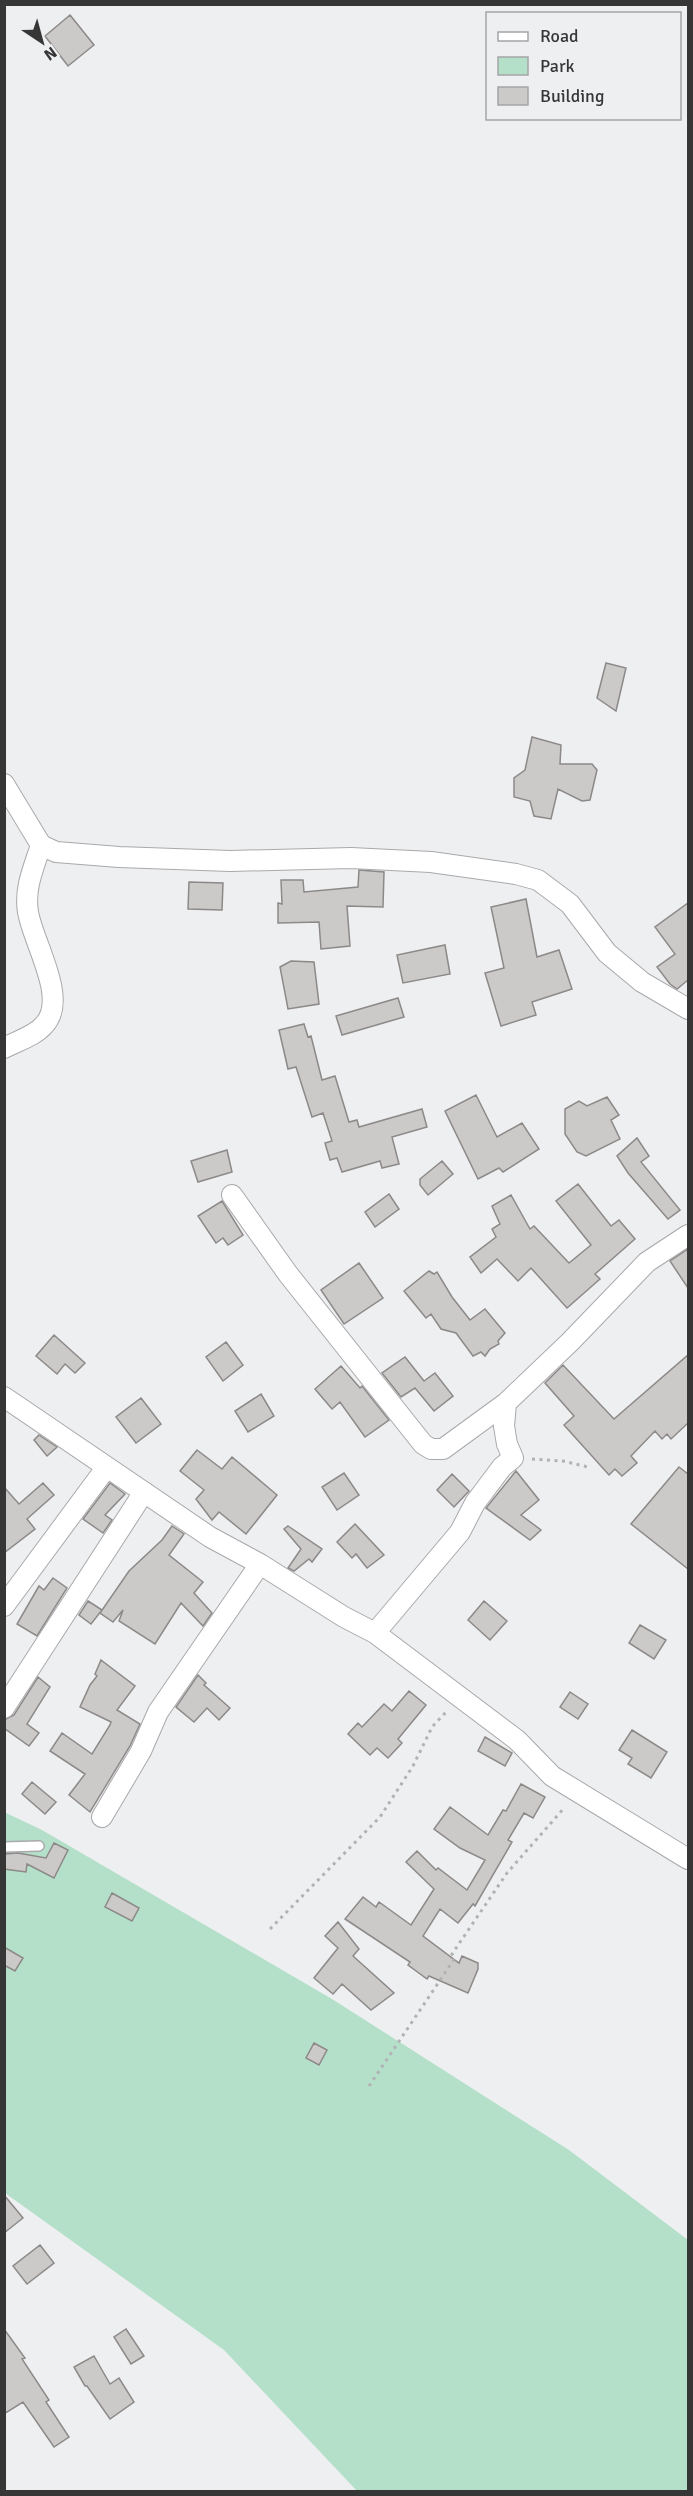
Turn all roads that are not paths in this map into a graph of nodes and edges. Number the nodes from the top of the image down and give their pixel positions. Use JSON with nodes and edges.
{"nodes":[{"id":1,"x":4,"y":784,"type":"edge"},
{"id":2,"x":41,"y":845,"type":"junction"},
{"id":3,"x":688,"y":1009,"type":"edge"},
{"id":4,"x":4,"y":1048,"type":"edge"},
{"id":5,"x":232,"y":1196,"type":"dead end"},
{"id":6,"x":688,"y":1235,"type":"edge"},
{"id":7,"x":6,"y":1402,"type":"edge"},
{"id":8,"x":506,"y":1403,"type":"junction"},
{"id":9,"x":106,"y":1468,"type":"junction"},
{"id":10,"x":144,"y":1492,"type":"junction"},
{"id":11,"x":260,"y":1564,"type":"junction"},
{"id":12,"x":4,"y":1606,"type":"edge"},
{"id":13,"x":375,"y":1633,"type":"junction"},
{"id":14,"x":4,"y":1708,"type":"edge"},
{"id":15,"x":102,"y":1817,"type":"dead end"},
{"id":16,"x":4,"y":1846,"type":"edge"},
{"id":17,"x":39,"y":1846,"type":"dead end"},
{"id":18,"x":688,"y":1859,"type":"edge"}],
"edges":[{"from":1,"to":2,"type":"street"},
{"from":2,"to":3,"type":"street"},
{"from":2,"to":4,"type":"street"},
{"from":5,"to":8,"type":"street"},
{"from":6,"to":8,"type":"street"},
{"from":7,"to":9,"type":"street"},
{"from":8,"to":13,"type":"street"},
{"from":9,"to":10,"type":"street"},
{"from":9,"to":12,"type":"street"},
{"from":10,"to":11,"type":"street"},
{"from":10,"to":14,"type":"street"},
{"from":11,"to":13,"type":"street"},
{"from":11,"to":15,"type":"street"},
{"from":13,"to":18,"type":"street"},
{"from":16,"to":17,"type":"lane"}]}
